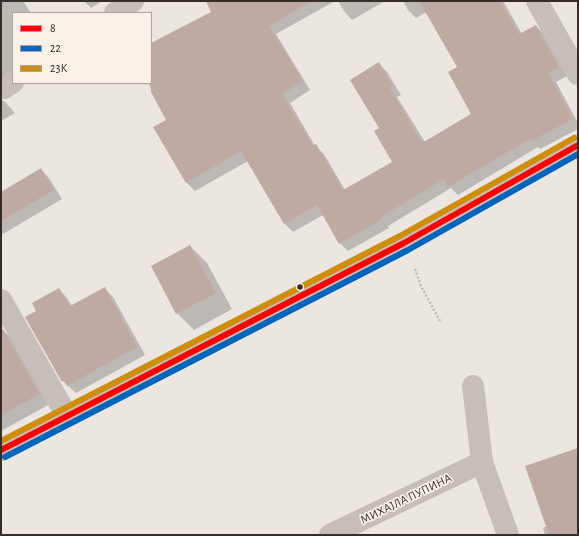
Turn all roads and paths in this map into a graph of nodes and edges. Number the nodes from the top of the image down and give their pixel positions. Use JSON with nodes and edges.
{"nodes":[{"id":1,"x":133,"y":1,"type":"edge"},
{"id":2,"x":537,"y":1,"type":"edge"},
{"id":3,"x":116,"y":12,"type":"edge"},
{"id":4,"x":578,"y":74,"type":"edge"},
{"id":5,"x":578,"y":145,"type":"edge"},
{"id":6,"x":414,"y":268,"type":"dead end"},
{"id":7,"x":1,"y":300,"type":"edge"},
{"id":8,"x":440,"y":321,"type":"dead end"},
{"id":9,"x":473,"y":386,"type":"dead end"},
{"id":10,"x":67,"y":416,"type":"junction"},
{"id":11,"x":1,"y":450,"type":"edge"},
{"id":12,"x":482,"y":462,"type":"junction"},
{"id":13,"x":330,"y":535,"type":"edge"},
{"id":14,"x":508,"y":535,"type":"edge"}],
"edges":[{"from":1,"to":3,"type":"street"},
{"from":2,"to":4,"type":"street"},
{"from":5,"to":10,"type":"street"},
{"from":6,"to":8,"type":"path"},
{"from":7,"to":10,"type":"street"},
{"from":9,"to":12,"type":"street"},
{"from":10,"to":11,"type":"street"},
{"from":12,"to":13,"type":"street","name":"МИХАЈЛА ПУПИНА"},
{"from":12,"to":14,"type":"street"}]}
